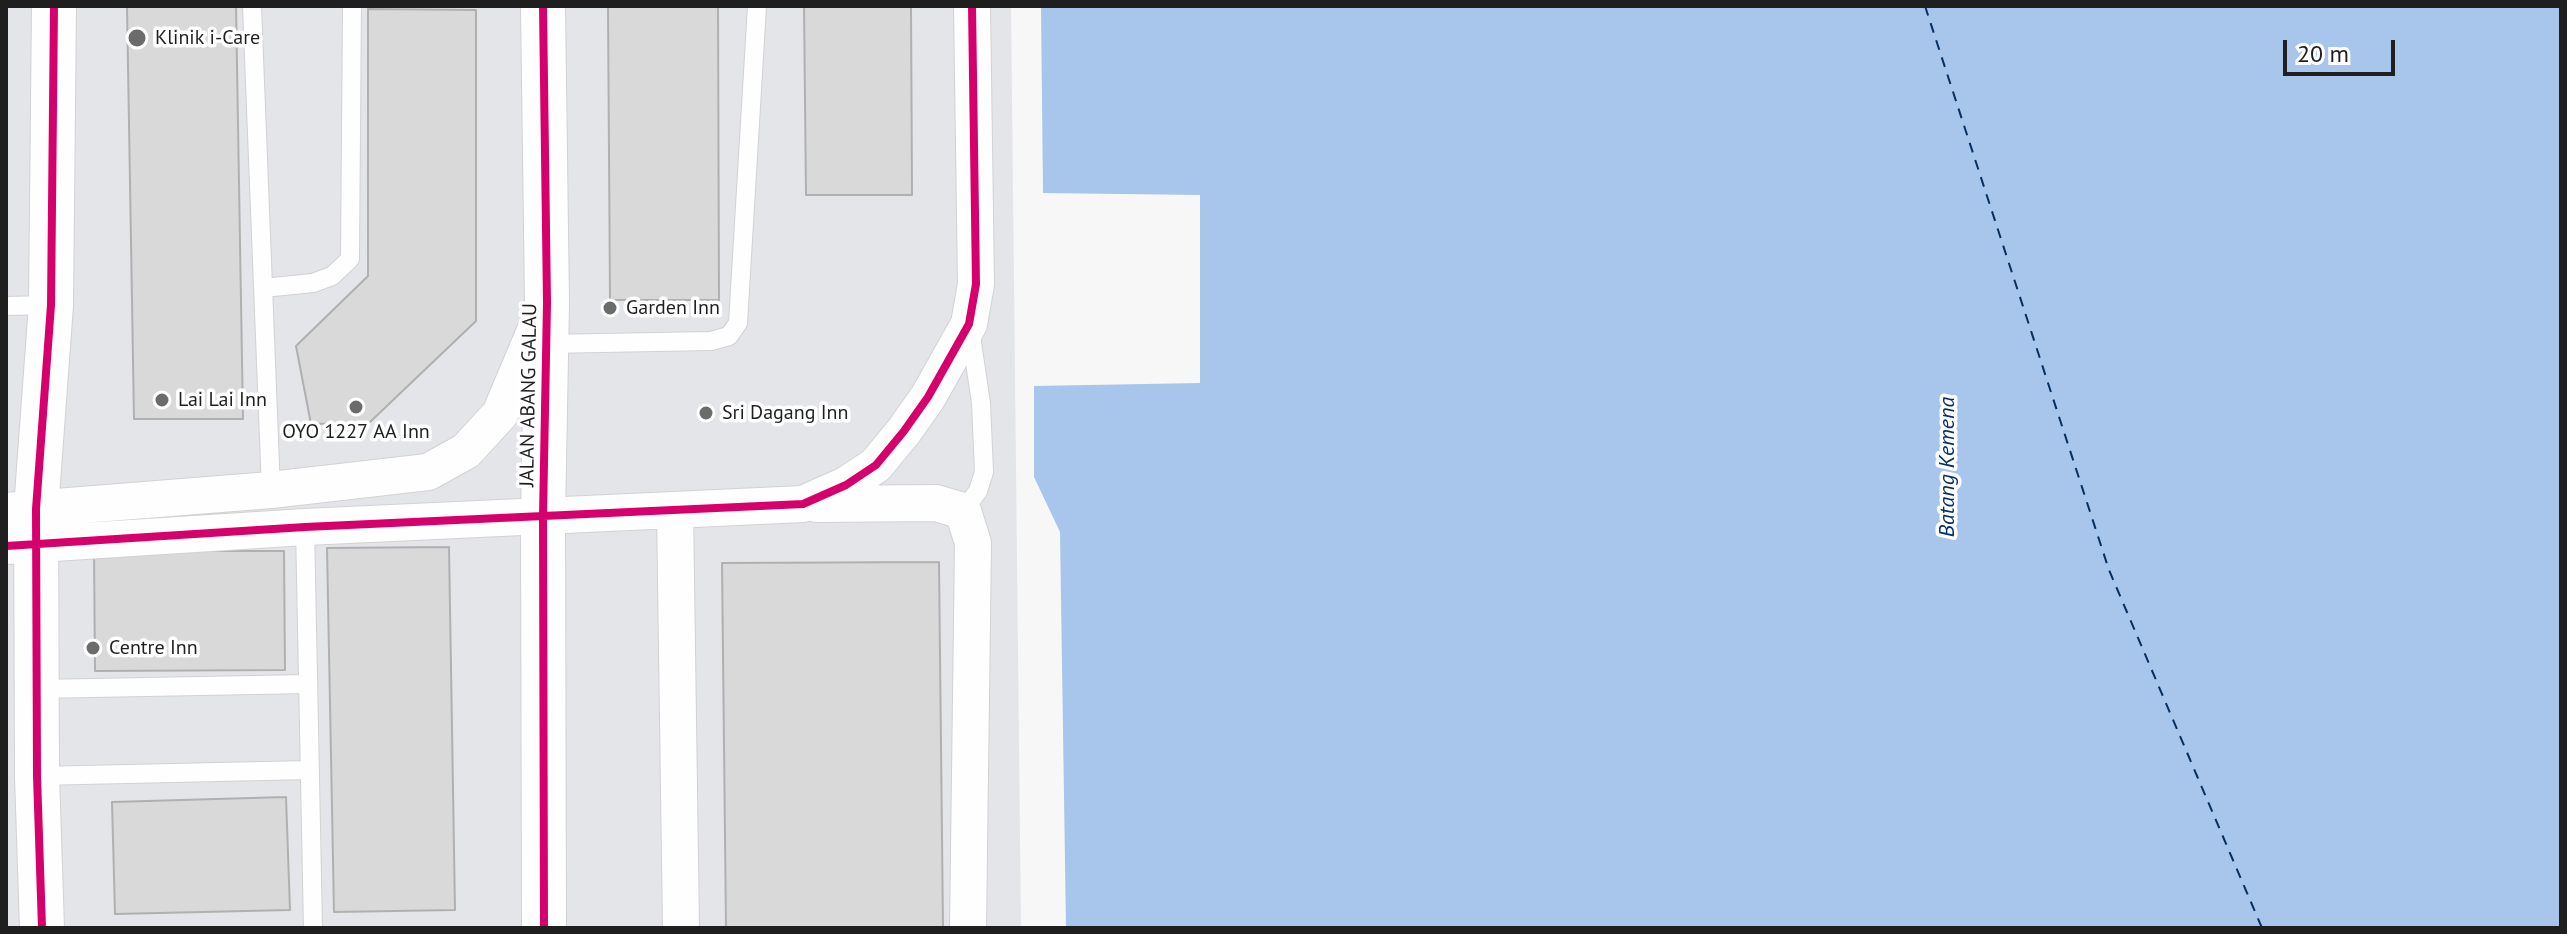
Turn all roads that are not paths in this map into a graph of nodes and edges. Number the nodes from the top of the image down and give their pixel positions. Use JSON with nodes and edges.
{"nodes":[{"id":1,"x":54,"y":6,"type":"edge"},
{"id":2,"x":252,"y":6,"type":"edge"},
{"id":3,"x":352,"y":6,"type":"edge"},
{"id":4,"x":543,"y":6,"type":"edge"},
{"id":5,"x":757,"y":6,"type":"edge"},
{"id":6,"x":972,"y":6,"type":"edge"},
{"id":7,"x":263,"y":288,"type":"junction"},
{"id":8,"x":51,"y":305,"type":"junction"},
{"id":9,"x":6,"y":306,"type":"edge"},
{"id":10,"x":546,"y":324,"type":"junction"},
{"id":11,"x":969,"y":324,"type":"junction"},
{"id":12,"x":271,"y":490,"type":"junction"},
{"id":13,"x":803,"y":504,"type":"junction"},
{"id":14,"x":675,"y":510,"type":"junction"},
{"id":15,"x":963,"y":511,"type":"junction"},
{"id":16,"x":543,"y":516,"type":"junction"},
{"id":17,"x":21,"y":527,"type":"edge"},
{"id":18,"x":305,"y":527,"type":"junction"},
{"id":19,"x":308,"y":684,"type":"junction"},
{"id":20,"x":38,"y":689,"type":"junction"},
{"id":21,"x":309,"y":770,"type":"junction"},
{"id":22,"x":37,"y":776,"type":"junction"},
{"id":23,"x":42,"y":928,"type":"edge"},
{"id":24,"x":313,"y":928,"type":"edge"},
{"id":25,"x":544,"y":928,"type":"edge"},
{"id":26,"x":681,"y":928,"type":"edge"},
{"id":27,"x":968,"y":928,"type":"edge"}],
"edges":[{"from":1,"to":8,"type":"street"},
{"from":2,"to":7,"type":"lane"},
{"from":3,"to":7,"type":"lane"},
{"from":4,"to":10,"type":"street","name":"JALAN ABANG GALAU"},
{"from":5,"to":10,"type":"lane"},
{"from":6,"to":11,"type":"street"},
{"from":7,"to":12,"type":"lane"},
{"from":8,"to":9,"type":"lane"},
{"from":8,"to":17,"type":"street"},
{"from":10,"to":12,"type":"street"},
{"from":10,"to":16,"type":"street","name":"JALAN ABANG GALAU"},
{"from":11,"to":13,"type":"street"},
{"from":11,"to":15,"type":"lane"},
{"from":12,"to":17,"type":"street"},
{"from":13,"to":14,"type":"street"},
{"from":13,"to":15,"type":"street"},
{"from":14,"to":16,"type":"street"},
{"from":14,"to":26,"type":"street"},
{"from":15,"to":27,"type":"street"},
{"from":16,"to":18,"type":"street"},
{"from":16,"to":25,"type":"street","name":"JALAN ABANG GALAU"},
{"from":17,"to":18,"type":"street"},
{"from":17,"to":20,"type":"street"},
{"from":18,"to":19,"type":"lane"},
{"from":19,"to":20,"type":"lane"},
{"from":19,"to":21,"type":"lane"},
{"from":20,"to":22,"type":"street"},
{"from":21,"to":22,"type":"lane"},
{"from":21,"to":24,"type":"lane"},
{"from":22,"to":23,"type":"street"}]}
